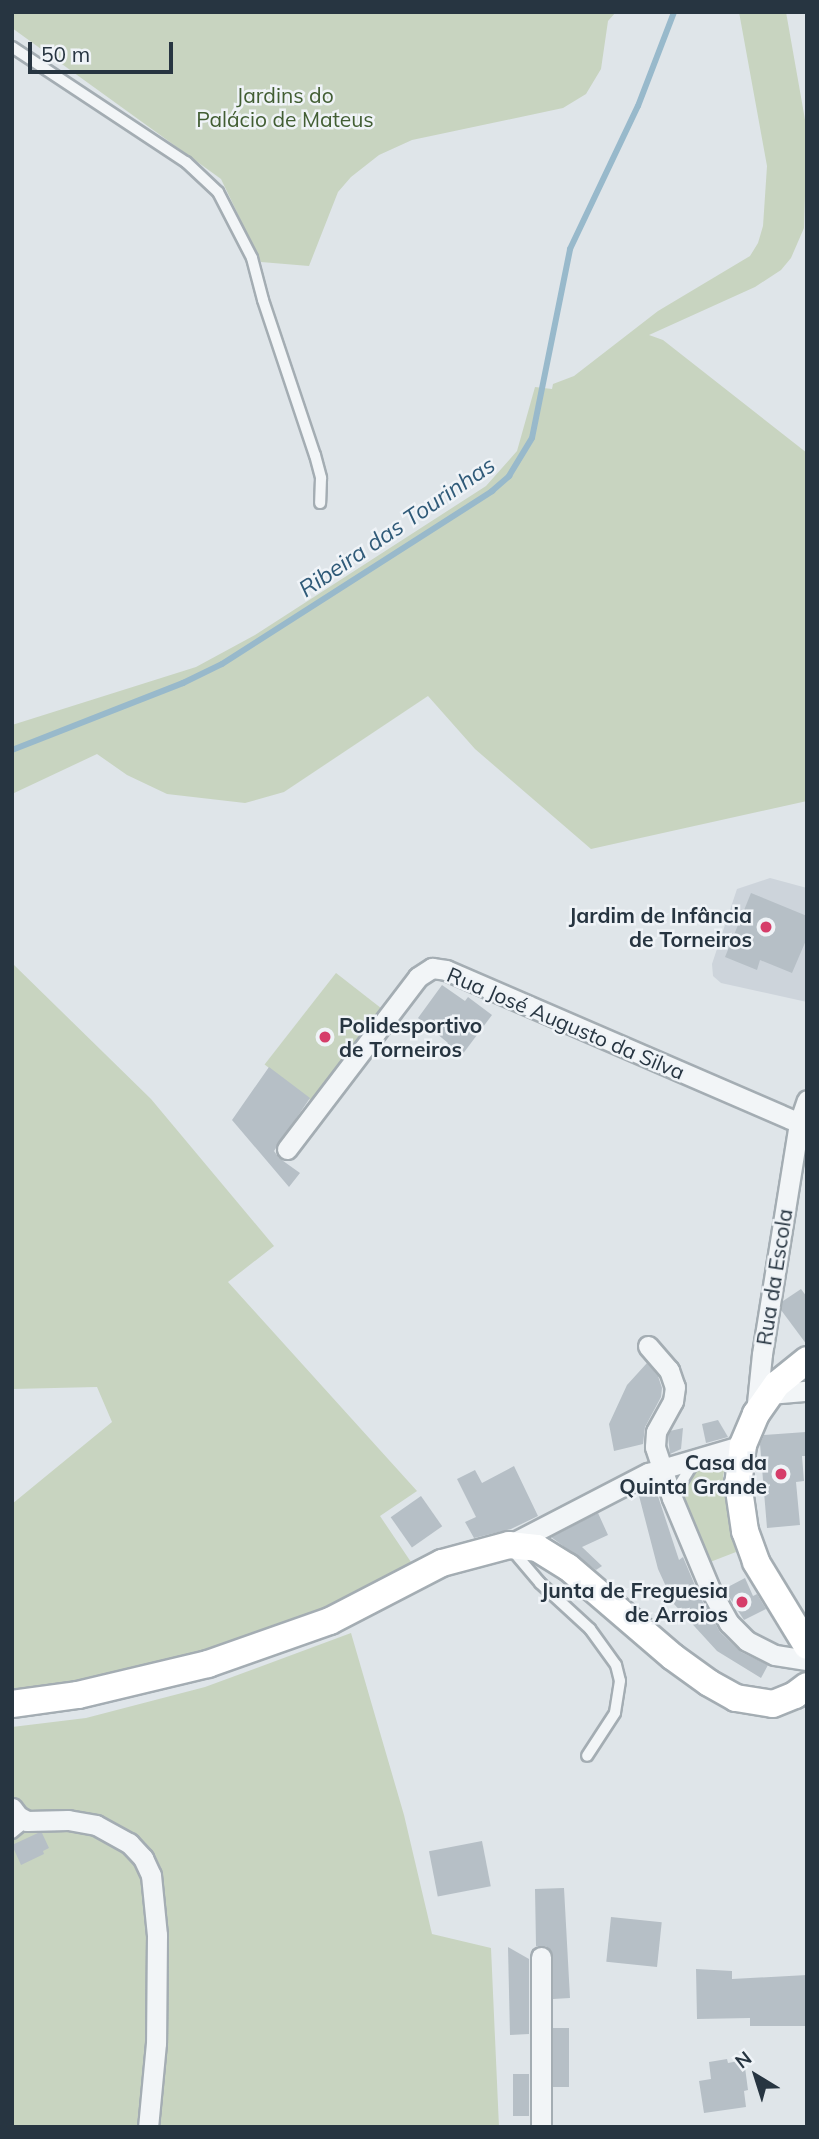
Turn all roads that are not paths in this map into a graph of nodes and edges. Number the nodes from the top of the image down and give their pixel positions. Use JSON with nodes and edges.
{"nodes":[{"id":1,"x":12,"y":47,"type":"edge"},
{"id":2,"x":320,"y":503,"type":"dead end"},
{"id":3,"x":807,"y":1100,"type":"edge"},
{"id":4,"x":799,"y":1124,"type":"junction"},
{"id":5,"x":287,"y":1149,"type":"dead end"},
{"id":6,"x":648,"y":1346,"type":"dead end"},
{"id":7,"x":807,"y":1360,"type":"edge"},
{"id":8,"x":807,"y":1391,"type":"edge"},
{"id":9,"x":762,"y":1404,"type":"junction"},
{"id":10,"x":743,"y":1445,"type":"junction"},
{"id":11,"x":699,"y":1457,"type":"junction"},
{"id":12,"x":662,"y":1467,"type":"junction"},
{"id":13,"x":672,"y":1498,"type":"junction"},
{"id":14,"x":509,"y":1545,"type":"junction"},
{"id":15,"x":807,"y":1646,"type":"edge"},
{"id":16,"x":807,"y":1660,"type":"edge"},
{"id":17,"x":807,"y":1686,"type":"edge"},
{"id":18,"x":12,"y":1704,"type":"edge"},
{"id":19,"x":587,"y":1756,"type":"dead end"},
{"id":20,"x":12,"y":1808,"type":"edge"},
{"id":21,"x":20,"y":1827,"type":"edge"},
{"id":22,"x":541,"y":1957,"type":"dead end"},
{"id":23,"x":148,"y":2127,"type":"edge"},
{"id":24,"x":541,"y":2127,"type":"edge"}],
"edges":[{"from":1,"to":2,"type":"lane"},
{"from":3,"to":4,"type":"street","name":"Rua da Escola"},
{"from":4,"to":5,"type":"street","name":"Rua José Augusto da Silva"},
{"from":4,"to":9,"type":"street","name":"Rua da Escola"},
{"from":6,"to":12,"type":"street"},
{"from":7,"to":9,"type":"street"},
{"from":8,"to":9,"type":"street"},
{"from":9,"to":10,"type":"street"},
{"from":10,"to":11,"type":"street"},
{"from":10,"to":15,"type":"street"},
{"from":11,"to":12,"type":"street"},
{"from":11,"to":13,"type":"lane"},
{"from":12,"to":13,"type":"street"},
{"from":12,"to":14,"type":"street"},
{"from":13,"to":16,"type":"street"},
{"from":14,"to":17,"type":"street"},
{"from":14,"to":18,"type":"street"},
{"from":14,"to":19,"type":"lane"},
{"from":20,"to":21,"type":"street"},
{"from":21,"to":23,"type":"street"},
{"from":22,"to":24,"type":"street"}]}
